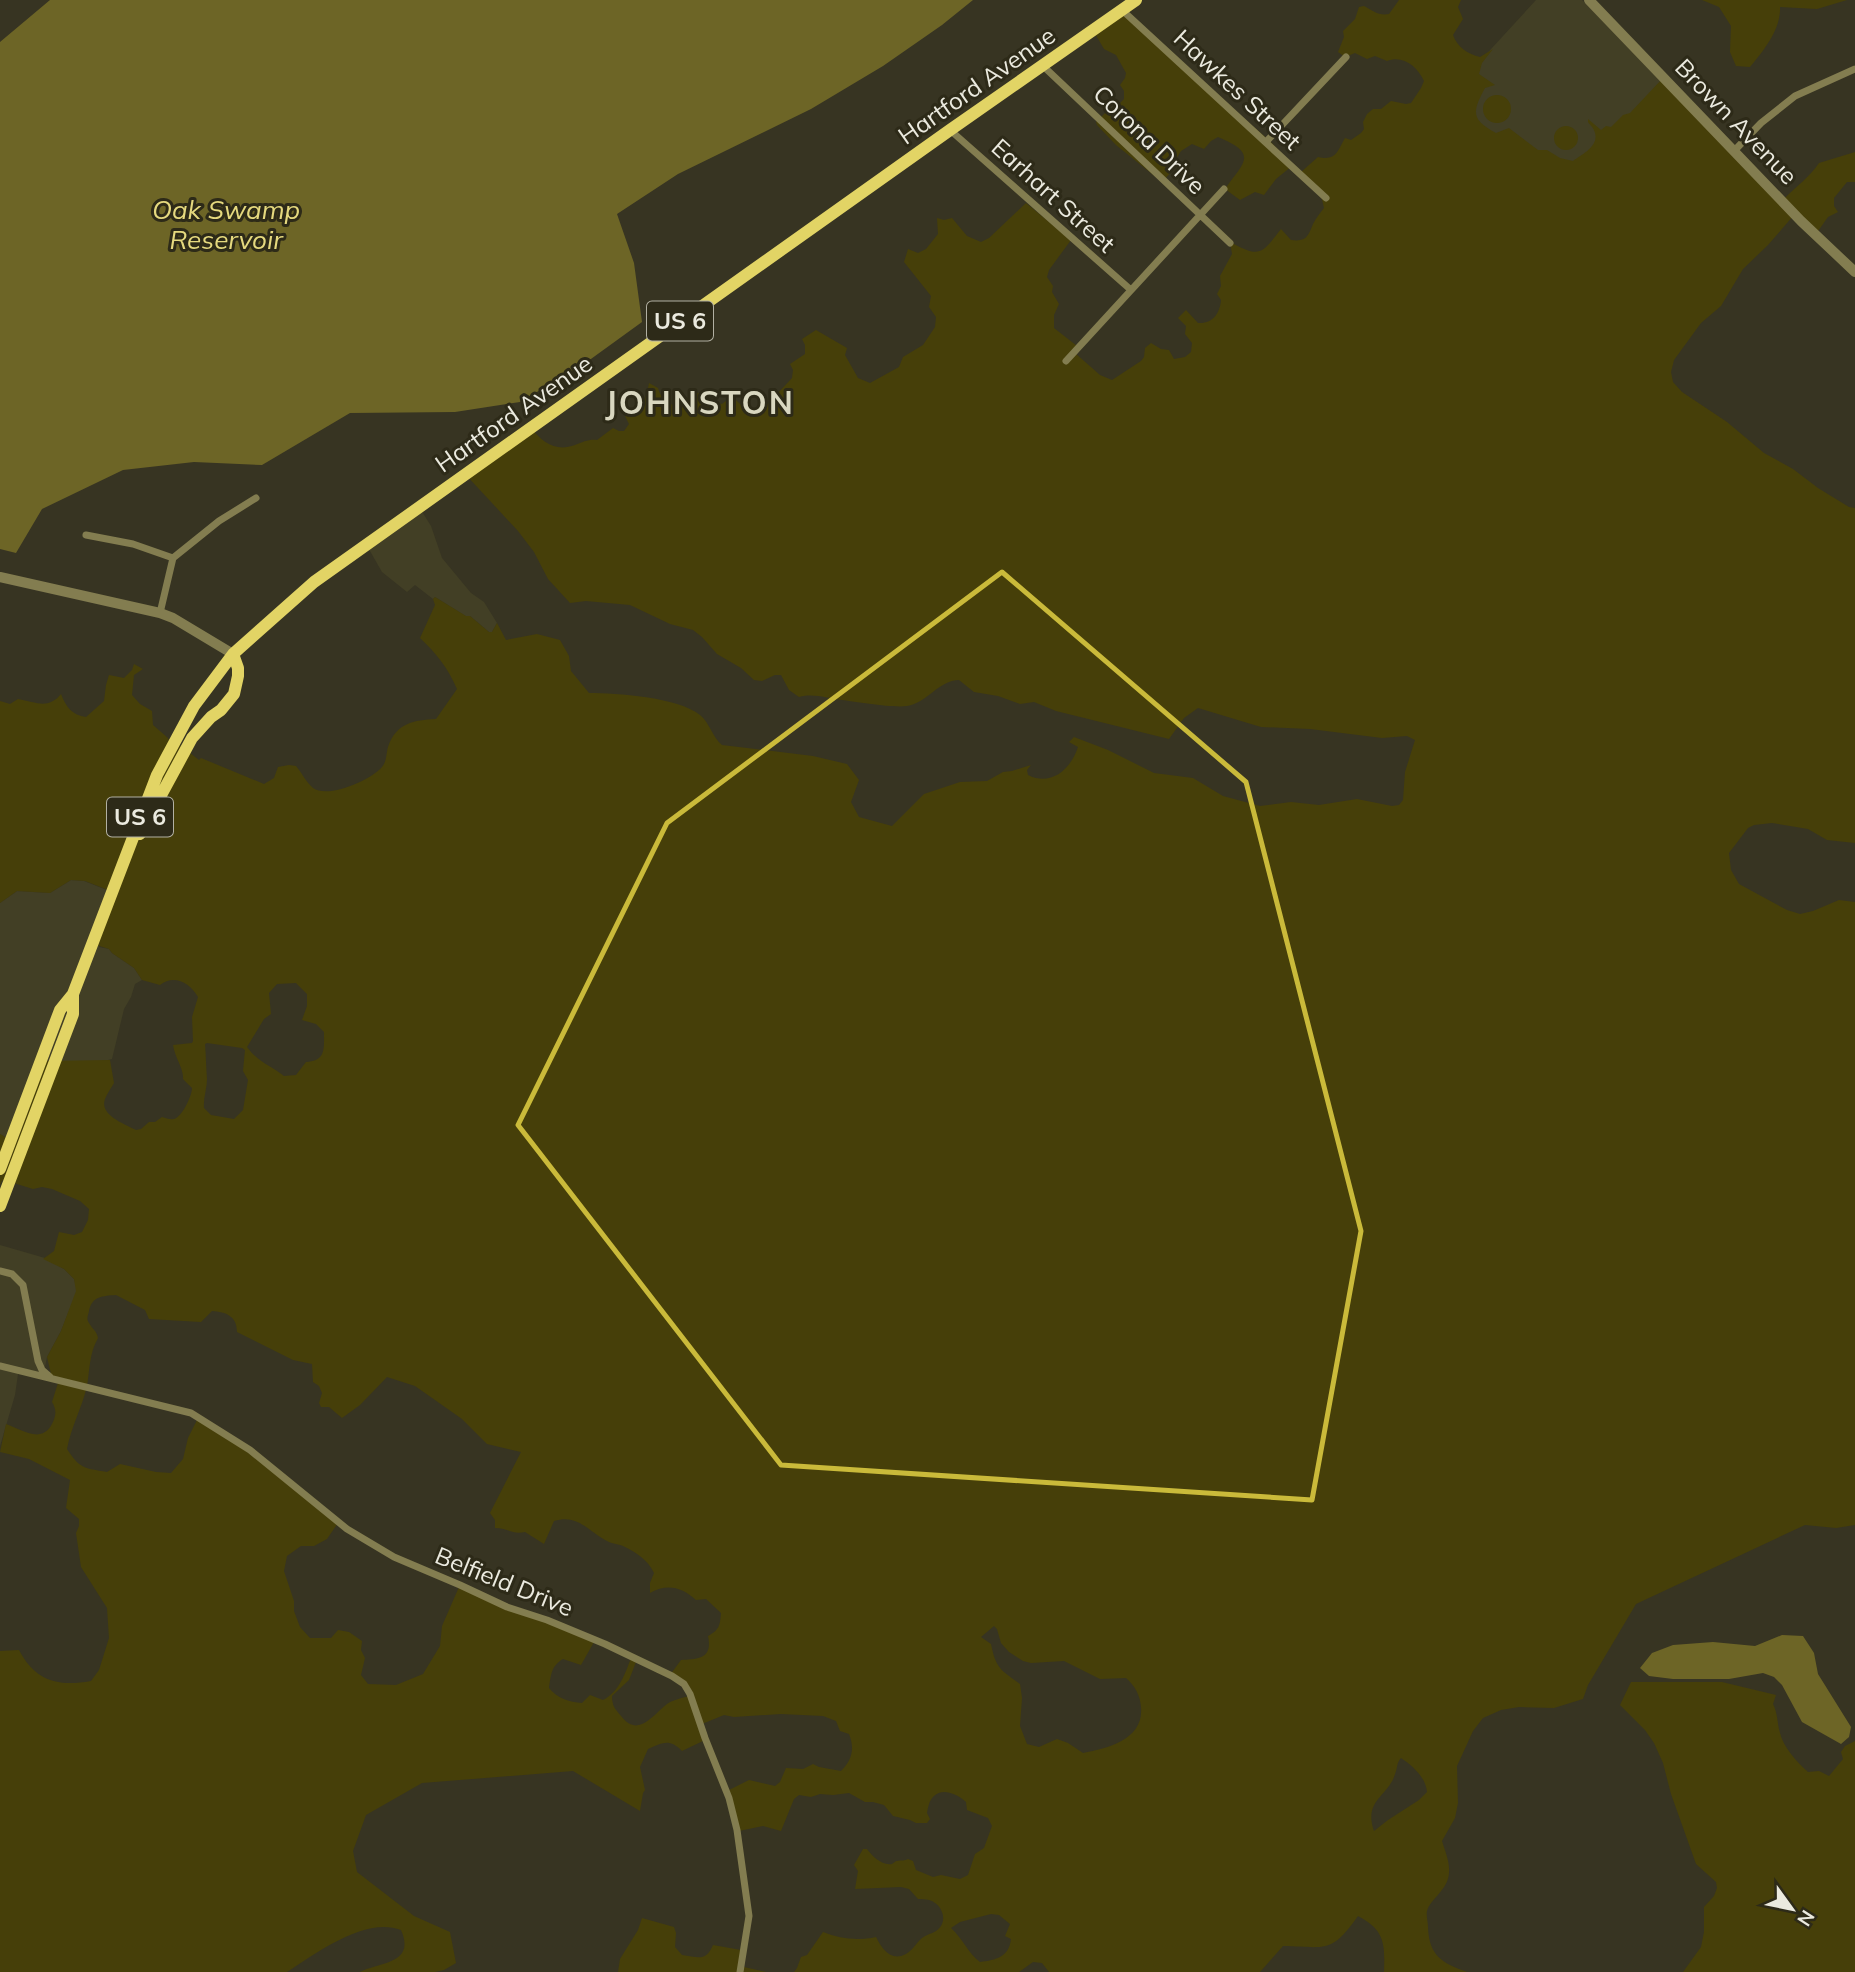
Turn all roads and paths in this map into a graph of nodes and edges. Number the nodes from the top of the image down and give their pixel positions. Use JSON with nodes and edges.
{"nodes":[{"id":1,"x":1136,"y":0,"type":"edge"},
{"id":2,"x":1589,"y":0,"type":"edge"},
{"id":3,"x":1122,"y":10,"type":"junction"},
{"id":4,"x":1346,"y":57,"type":"dead end"},
{"id":5,"x":1042,"y":65,"type":"junction"},
{"id":6,"x":1855,"y":69,"type":"edge"},
{"id":7,"x":950,"y":130,"type":"junction"},
{"id":8,"x":1266,"y":142,"type":"junction"},
{"id":9,"x":1735,"y":150,"type":"junction"},
{"id":10,"x":1224,"y":189,"type":"dead end"},
{"id":11,"x":1326,"y":198,"type":"dead end"},
{"id":12,"x":1200,"y":215,"type":"junction"},
{"id":13,"x":1230,"y":243,"type":"dead end"},
{"id":14,"x":1855,"y":272,"type":"edge"},
{"id":15,"x":1130,"y":290,"type":"junction"},
{"id":16,"x":1066,"y":361,"type":"dead end"},
{"id":17,"x":256,"y":498,"type":"dead end"},
{"id":18,"x":86,"y":535,"type":"dead end"},
{"id":19,"x":173,"y":558,"type":"junction"},
{"id":20,"x":0,"y":577,"type":"edge"},
{"id":21,"x":160,"y":613,"type":"junction"},
{"id":22,"x":233,"y":654,"type":"junction"},
{"id":23,"x":121,"y":867,"type":"junction"},
{"id":24,"x":73,"y":994,"type":"junction"},
{"id":25,"x":0,"y":1169,"type":"edge"},
{"id":26,"x":0,"y":1206,"type":"edge"},
{"id":27,"x":0,"y":1271,"type":"edge"},
{"id":28,"x":0,"y":1366,"type":"edge"},
{"id":29,"x":52,"y":1378,"type":"junction"},
{"id":30,"x":740,"y":1972,"type":"edge"}],
"edges":[{"from":1,"to":3,"type":"highway","name":"Hartford Avenue","number":"US 6"},
{"from":2,"to":9,"type":"street","name":"Brown Avenue"},
{"from":3,"to":5,"type":"highway","name":"Hartford Avenue","number":"US 6"},
{"from":3,"to":8,"type":"street","name":"Hawkes Street"},
{"from":4,"to":8,"type":"street"},
{"from":5,"to":7,"type":"highway","name":"Hartford Avenue","number":"US 6"},
{"from":5,"to":12,"type":"street","name":"Corona Drive"},
{"from":6,"to":9,"type":"street"},
{"from":7,"to":15,"type":"street","name":"Earhart Street"},
{"from":7,"to":22,"type":"highway","name":"Hartford Avenue","number":"US 6"},
{"from":8,"to":11,"type":"street","name":"Hawkes Street"},
{"from":9,"to":14,"type":"street","name":"Brown Avenue"},
{"from":10,"to":12,"type":"street"},
{"from":12,"to":13,"type":"street","name":"Corona Drive"},
{"from":12,"to":15,"type":"street"},
{"from":15,"to":16,"type":"street"},
{"from":17,"to":19,"type":"street"},
{"from":18,"to":19,"type":"street"},
{"from":19,"to":21,"type":"street"},
{"from":20,"to":21,"type":"street"},
{"from":21,"to":22,"type":"street"},
{"from":22,"to":23,"type":"highway","name":"Hartford Avenue","number":"US 6"},
{"from":22,"to":23,"type":"highway"},
{"from":23,"to":24,"type":"highway","name":"Hartford Avenue","number":"US 6"},
{"from":24,"to":25,"type":"highway","name":"Hartford Avenue","number":"US 6"},
{"from":24,"to":26,"type":"highway","name":"Hartford Avenue","number":"US 6"},
{"from":27,"to":29,"type":"street"},
{"from":28,"to":29,"type":"street","name":"Belfield Drive"},
{"from":29,"to":30,"type":"street","name":"Belfield Drive"}]}
